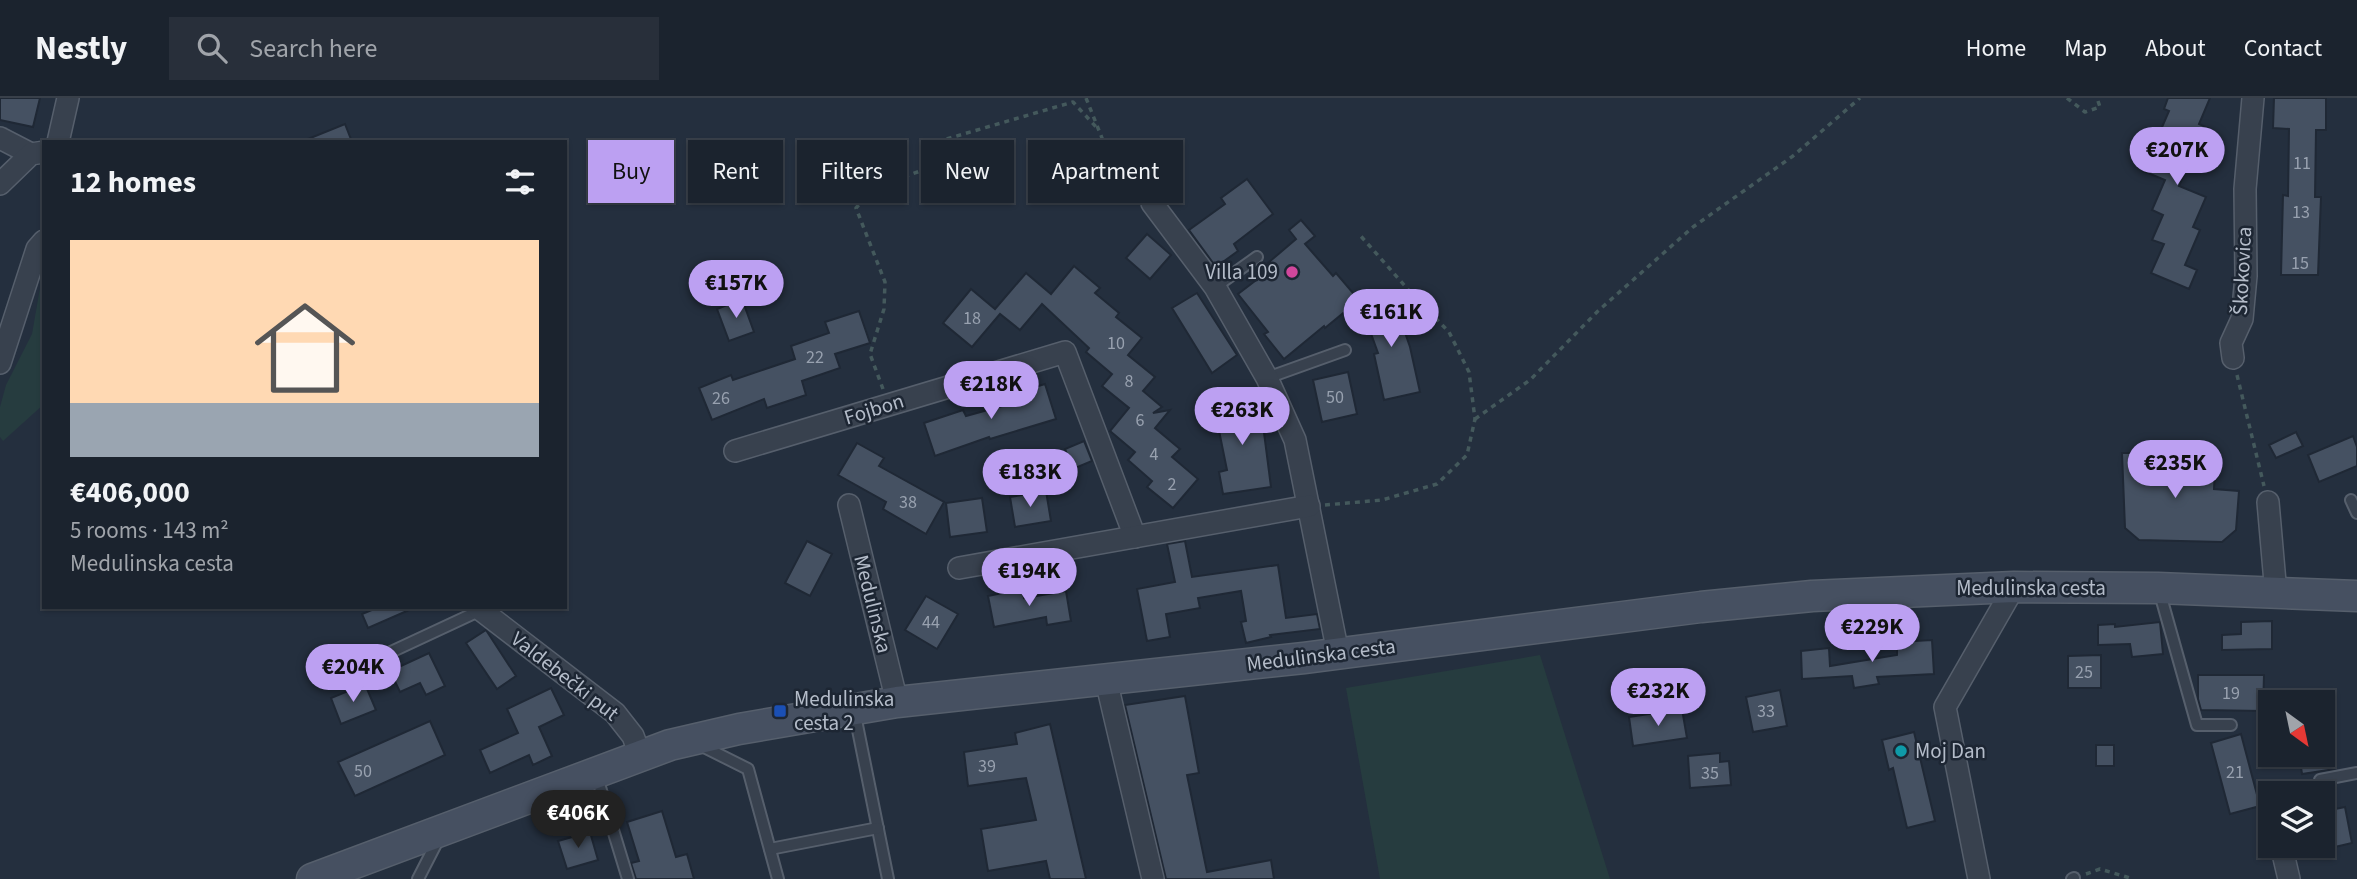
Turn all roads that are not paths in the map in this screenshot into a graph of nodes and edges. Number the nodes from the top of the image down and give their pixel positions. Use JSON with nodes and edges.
{"nodes":[{"id":1,"x":68,"y":98,"type":"edge"},
{"id":2,"x":2253,"y":98,"type":"edge"},
{"id":3,"x":0,"y":138,"type":"edge"},
{"id":4,"x":58,"y":140,"type":"edge"},
{"id":5,"x":38,"y":153,"type":"edge"},
{"id":6,"x":0,"y":184,"type":"edge"},
{"id":7,"x":1152,"y":203,"type":"dead end"},
{"id":8,"x":42,"y":243,"type":"edge"},
{"id":9,"x":1257,"y":257,"type":"dead end"},
{"id":10,"x":1215,"y":287,"type":"junction"},
{"id":11,"x":1345,"y":350,"type":"dead end"},
{"id":12,"x":2233,"y":358,"type":"road end"},
{"id":13,"x":0,"y":363,"type":"edge"},
{"id":14,"x":1267,"y":378,"type":"junction"},
{"id":15,"x":735,"y":451,"type":"dead end"},
{"id":16,"x":2351,"y":500,"type":"dead end"},
{"id":17,"x":2268,"y":502,"type":"road end"},
{"id":18,"x":849,"y":505,"type":"dead end"},
{"id":19,"x":1309,"y":506,"type":"junction"},
{"id":20,"x":2357,"y":513,"type":"edge"},
{"id":21,"x":1135,"y":537,"type":"junction"},
{"id":22,"x":959,"y":568,"type":"dead end"},
{"id":23,"x":2014,"y":587,"type":"junction"},
{"id":24,"x":2158,"y":588,"type":"junction"},
{"id":25,"x":2276,"y":594,"type":"junction"},
{"id":26,"x":2357,"y":596,"type":"edge"},
{"id":27,"x":479,"y":609,"type":"edge"},
{"id":28,"x":1338,"y":653,"type":"junction"},
{"id":29,"x":378,"y":658,"type":"dead end"},
{"id":30,"x":1106,"y":680,"type":"junction"},
{"id":31,"x":897,"y":702,"type":"junction"},
{"id":32,"x":854,"y":709,"type":"junction"},
{"id":33,"x":2231,"y":725,"type":"dead end"},
{"id":34,"x":691,"y":740,"type":"junction"},
{"id":35,"x":640,"y":755,"type":"junction"},
{"id":36,"x":595,"y":772,"type":"junction"},
{"id":37,"x":2357,"y":773,"type":"edge"},
{"id":38,"x":2320,"y":780,"type":"dead end"},
{"id":39,"x":878,"y":828,"type":"junction"},
{"id":40,"x":443,"y":831,"type":"junction"},
{"id":41,"x":770,"y":849,"type":"junction"},
{"id":42,"x":2284,"y":858,"type":"edge"},
{"id":43,"x":312,"y":879,"type":"edge"},
{"id":44,"x":418,"y":879,"type":"edge"},
{"id":45,"x":628,"y":879,"type":"edge"},
{"id":46,"x":778,"y":879,"type":"edge"},
{"id":47,"x":888,"y":879,"type":"edge"},
{"id":48,"x":1153,"y":879,"type":"edge"},
{"id":49,"x":1979,"y":879,"type":"edge"},
{"id":50,"x":2289,"y":879,"type":"edge"}],
"edges":[{"from":1,"to":4,"type":"street"},
{"from":2,"to":12,"type":"street","name":"Škokovica"},
{"from":3,"to":5,"type":"street"},
{"from":5,"to":6,"type":"street"},
{"from":7,"to":10,"type":"street"},
{"from":8,"to":13,"type":"street"},
{"from":9,"to":10,"type":"lane"},
{"from":10,"to":14,"type":"street"},
{"from":11,"to":14,"type":"lane"},
{"from":14,"to":19,"type":"street"},
{"from":15,"to":21,"type":"street","name":"Fojbon"},
{"from":16,"to":20,"type":"lane"},
{"from":17,"to":25,"type":"street"},
{"from":18,"to":31,"type":"street","name":"Medulinska"},
{"from":19,"to":21,"type":"street"},
{"from":19,"to":28,"type":"street"},
{"from":21,"to":22,"type":"street"},
{"from":23,"to":24,"type":"main road","name":"Medulinska cesta"},
{"from":23,"to":28,"type":"main road","name":"Medulinska cesta"},
{"from":23,"to":49,"type":"street"},
{"from":24,"to":25,"type":"main road","name":"Medulinska cesta"},
{"from":24,"to":33,"type":"lane"},
{"from":25,"to":26,"type":"main road","name":"Medulinska cesta"},
{"from":27,"to":29,"type":"lane"},
{"from":27,"to":35,"type":"street","name":"Valdebečki put"},
{"from":28,"to":30,"type":"main road","name":"Medulinska cesta"},
{"from":30,"to":31,"type":"main road","name":"Medulinska cesta"},
{"from":30,"to":48,"type":"street"},
{"from":31,"to":32,"type":"main road","name":"Medulinska cesta"},
{"from":32,"to":34,"type":"main road","name":"Medulinska cesta"},
{"from":32,"to":39,"type":"lane"},
{"from":34,"to":35,"type":"main road","name":"Medulinska cesta"},
{"from":34,"to":41,"type":"lane"},
{"from":35,"to":36,"type":"main road","name":"Medulinska cesta"},
{"from":36,"to":40,"type":"main road","name":"Medulinska cesta"},
{"from":36,"to":45,"type":"lane"},
{"from":37,"to":38,"type":"lane"},
{"from":39,"to":41,"type":"lane"},
{"from":39,"to":47,"type":"lane"},
{"from":40,"to":43,"type":"main road","name":"Medulinska cesta"},
{"from":40,"to":44,"type":"lane"},
{"from":41,"to":46,"type":"lane"},
{"from":42,"to":50,"type":"street"}]}
